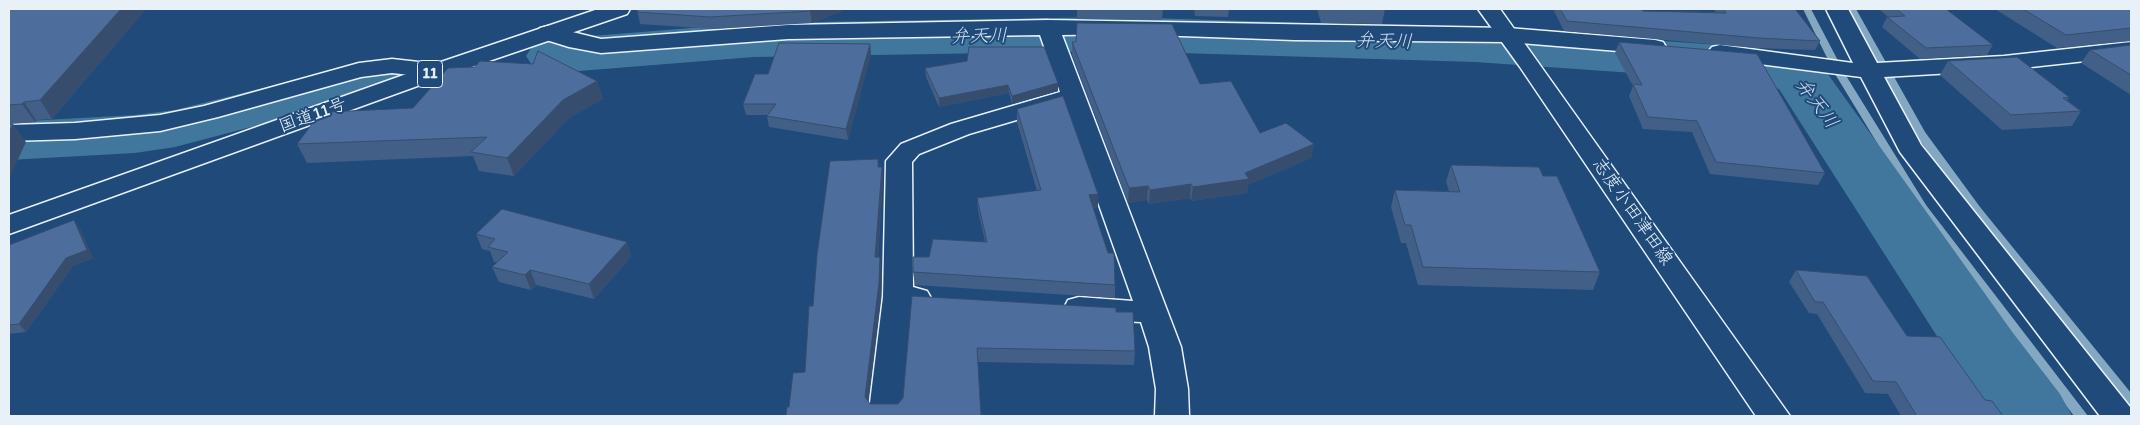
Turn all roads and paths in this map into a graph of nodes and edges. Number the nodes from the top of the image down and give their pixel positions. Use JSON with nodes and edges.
{"nodes":[{"id":1,"x":618,"y":9,"type":"edge"},
{"id":2,"x":1099,"y":9,"type":"edge"},
{"id":3,"x":1488,"y":9,"type":"edge"},
{"id":4,"x":1837,"y":9,"type":"edge"},
{"id":5,"x":1048,"y":27,"type":"junction"},
{"id":6,"x":1125,"y":27,"type":"junction"},
{"id":7,"x":548,"y":33,"type":"junction"},
{"id":8,"x":1508,"y":35,"type":"junction"},
{"id":9,"x":1673,"y":48,"type":"edge"},
{"id":10,"x":2131,"y":48,"type":"edge"},
{"id":11,"x":1702,"y":50,"type":"edge"},
{"id":12,"x":1868,"y":70,"type":"junction"},
{"id":13,"x":437,"y":71,"type":"junction"},
{"id":14,"x":1073,"y":96,"type":"junction"},
{"id":15,"x":9,"y":133,"type":"edge"},
{"id":16,"x":9,"y":225,"type":"edge"},
{"id":17,"x":898,"y":297,"type":"junction"},
{"id":18,"x":948,"y":300,"type":"edge"},
{"id":19,"x":1047,"y":306,"type":"edge"},
{"id":20,"x":1152,"y":309,"type":"junction"},
{"id":21,"x":886,"y":411,"type":"edge"},
{"id":22,"x":1172,"y":416,"type":"edge"},
{"id":23,"x":1774,"y":416,"type":"edge"},
{"id":24,"x":2118,"y":416,"type":"edge"}],
"edges":[{"from":1,"to":7,"type":"main road","name":"国道11号","number":"11"},
{"from":2,"to":6,"type":"main road"},
{"from":3,"to":8,"type":"main road","name":"志度小田津田線"},
{"from":4,"to":12,"type":"main road"},
{"from":5,"to":6,"type":"main road"},
{"from":5,"to":7,"type":"main road"},
{"from":5,"to":14,"type":"main road"},
{"from":6,"to":8,"type":"main road"},
{"from":7,"to":13,"type":"main road","name":"国道11号","number":"11"},
{"from":8,"to":9,"type":"main road"},
{"from":8,"to":23,"type":"main road","name":"志度小田津田線"},
{"from":10,"to":12,"type":"main road"},
{"from":11,"to":12,"type":"main road"},
{"from":12,"to":24,"type":"main road"},
{"from":13,"to":15,"type":"main road"},
{"from":13,"to":16,"type":"main road","name":"国道11号","number":"11"},
{"from":14,"to":17,"type":"main road"},
{"from":14,"to":20,"type":"main road"},
{"from":17,"to":18,"type":"main road"},
{"from":17,"to":21,"type":"main road"},
{"from":19,"to":20,"type":"main road"},
{"from":20,"to":22,"type":"main road"}]}
